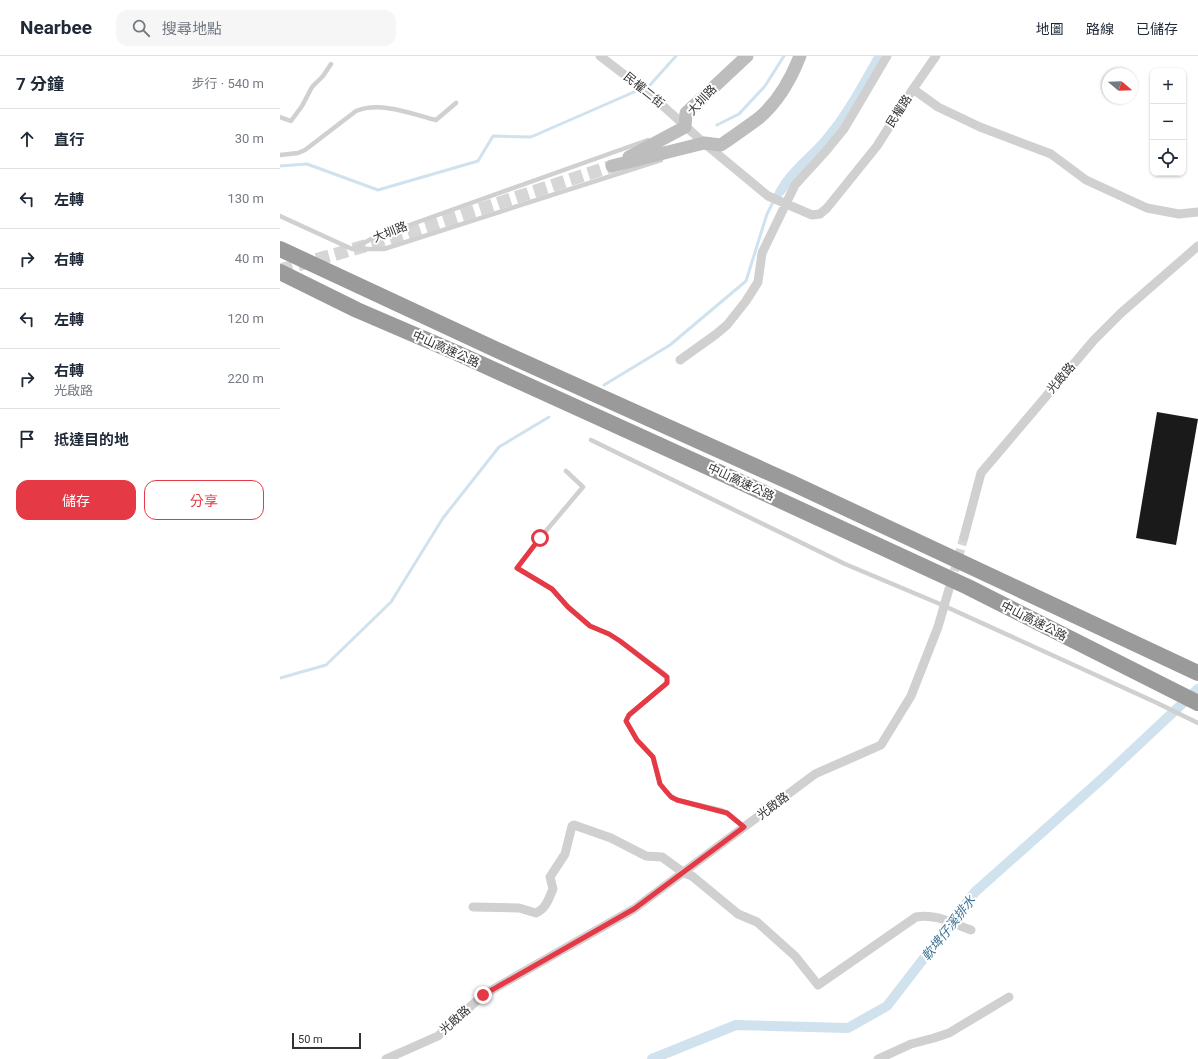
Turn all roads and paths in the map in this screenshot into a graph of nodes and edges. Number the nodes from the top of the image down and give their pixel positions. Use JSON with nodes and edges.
{"nodes":[{"id":1,"x":600,"y":56,"type":"edge"},
{"id":2,"x":747,"y":56,"type":"edge"},
{"id":3,"x":800,"y":56,"type":"edge"},
{"id":4,"x":887,"y":56,"type":"edge"},
{"id":5,"x":936,"y":56,"type":"edge"},
{"id":6,"x":331,"y":64,"type":"dead end"},
{"id":7,"x":913,"y":90,"type":"junction"},
{"id":8,"x":456,"y":103,"type":"dead end"},
{"id":9,"x":280,"y":116,"type":"edge"},
{"id":10,"x":685,"y":127,"type":"junction"},
{"id":11,"x":704,"y":144,"type":"junction"},
{"id":12,"x":280,"y":154,"type":"edge"},
{"id":13,"x":783,"y":203,"type":"junction"},
{"id":14,"x":1198,"y":212,"type":"edge"},
{"id":15,"x":280,"y":216,"type":"edge"},
{"id":16,"x":1198,"y":246,"type":"edge"},
{"id":17,"x":280,"y":249,"type":"edge"},
{"id":18,"x":352,"y":249,"type":"junction"},
{"id":19,"x":280,"y":272,"type":"edge"},
{"id":20,"x":680,"y":360,"type":"dead end"},
{"id":21,"x":591,"y":440,"type":"dead end"},
{"id":22,"x":566,"y":471,"type":"dead end"},
{"id":23,"x":964,"y":537,"type":"tunnel mouth"},
{"id":24,"x":949,"y":589,"type":"tunnel mouth"},
{"id":25,"x":944,"y":607,"type":"junction"},
{"id":26,"x":1198,"y":673,"type":"edge"},
{"id":27,"x":1198,"y":703,"type":"edge"},
{"id":28,"x":1198,"y":723,"type":"edge"},
{"id":29,"x":744,"y":827,"type":"junction"},
{"id":30,"x":684,"y":873,"type":"junction"},
{"id":31,"x":473,"y":907,"type":"dead end"},
{"id":32,"x":970,"y":930,"type":"dead end"},
{"id":33,"x":1009,"y":997,"type":"dead end"},
{"id":34,"x":386,"y":1059,"type":"edge"},
{"id":35,"x":878,"y":1059,"type":"edge"}],
"edges":[{"from":1,"to":10,"type":"street","name":"民權二街"},
{"from":2,"to":10,"type":"street","name":"大圳路"},
{"from":3,"to":11,"type":"street"},
{"from":4,"to":13,"type":"street"},
{"from":5,"to":7,"type":"street"},
{"from":6,"to":9,"type":"lane"},
{"from":7,"to":13,"type":"street","name":"民權路"},
{"from":7,"to":14,"type":"street","name":"民權路"},
{"from":8,"to":12,"type":"lane"},
{"from":10,"to":11,"type":"street","name":"民權路"},
{"from":10,"to":11,"type":"street"},
{"from":10,"to":18,"type":"lane","name":"大圳路"},
{"from":11,"to":13,"type":"street","name":"民權路"},
{"from":11,"to":18,"type":"lane","name":"大圳路"},
{"from":13,"to":20,"type":"street"},
{"from":15,"to":18,"type":"lane"},
{"from":16,"to":23,"type":"street","name":"光啟路"},
{"from":17,"to":26,"type":"highway","name":"中山高速公路"},
{"from":19,"to":27,"type":"highway","name":"中山高速公路"},
{"from":21,"to":25,"type":"lane"},
{"from":22,"to":29,"type":"lane"},
{"from":24,"to":25,"type":"street","name":"光啟路"},
{"from":25,"to":28,"type":"lane"},
{"from":25,"to":29,"type":"street","name":"光啟路"},
{"from":29,"to":30,"type":"street","name":"光啟路"},
{"from":30,"to":31,"type":"street"},
{"from":30,"to":32,"type":"street"},
{"from":30,"to":34,"type":"street","name":"光啟路"},
{"from":33,"to":35,"type":"street"}]}
